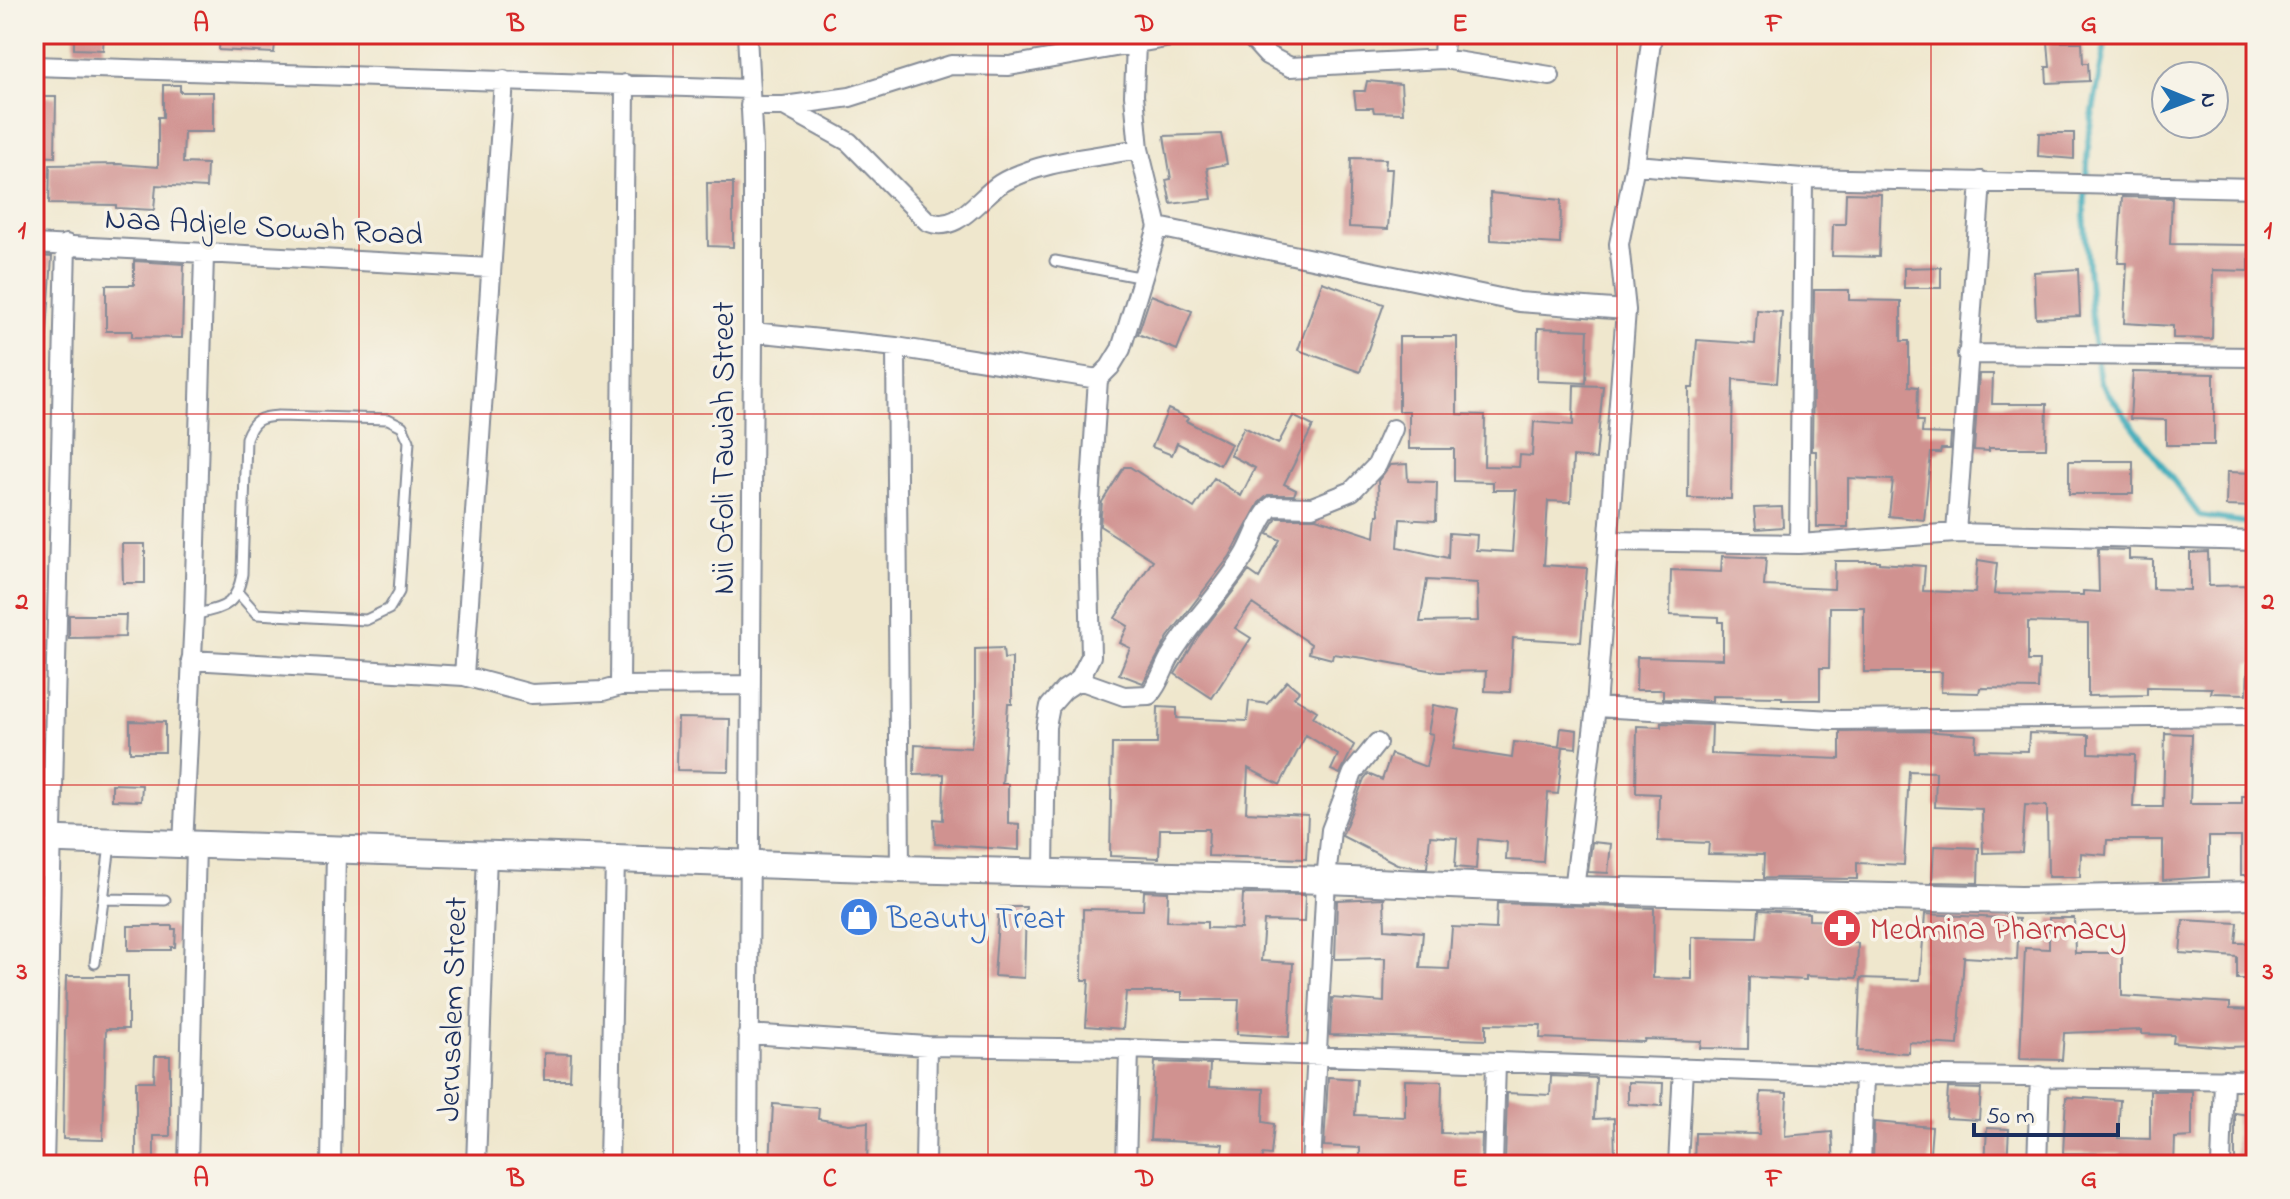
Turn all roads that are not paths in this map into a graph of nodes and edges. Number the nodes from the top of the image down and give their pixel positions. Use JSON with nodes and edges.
{"nodes":[{"id":1,"x":747,"y":34,"type":"edge"},
{"id":2,"x":1188,"y":34,"type":"edge"},
{"id":3,"x":1248,"y":34,"type":"edge"},
{"id":4,"x":1444,"y":34,"type":"edge"},
{"id":5,"x":1652,"y":34,"type":"edge"},
{"id":6,"x":1136,"y":43,"type":"junction"},
{"id":7,"x":1443,"y":59,"type":"junction"},
{"id":8,"x":34,"y":66,"type":"edge"},
{"id":9,"x":1550,"y":76,"type":"dead end"},
{"id":10,"x":504,"y":80,"type":"junction"},
{"id":11,"x":625,"y":84,"type":"junction"},
{"id":12,"x":750,"y":97,"type":"junction"},
{"id":13,"x":784,"y":106,"type":"junction"},
{"id":14,"x":1139,"y":149,"type":"junction"},
{"id":15,"x":1635,"y":165,"type":"junction"},
{"id":16,"x":1803,"y":178,"type":"junction"},
{"id":17,"x":1981,"y":181,"type":"junction"},
{"id":18,"x":2256,"y":188,"type":"edge"},
{"id":19,"x":1158,"y":227,"type":"junction"},
{"id":20,"x":34,"y":244,"type":"edge"},
{"id":21,"x":66,"y":244,"type":"junction"},
{"id":22,"x":204,"y":255,"type":"junction"},
{"id":23,"x":1055,"y":261,"type":"dead end"},
{"id":24,"x":491,"y":268,"type":"junction"},
{"id":25,"x":1144,"y":278,"type":"junction"},
{"id":26,"x":1626,"y":310,"type":"junction"},
{"id":27,"x":753,"y":332,"type":"junction"},
{"id":28,"x":896,"y":347,"type":"junction"},
{"id":29,"x":1967,"y":354,"type":"junction"},
{"id":30,"x":2256,"y":357,"type":"edge"},
{"id":31,"x":1098,"y":379,"type":"junction"},
{"id":32,"x":1393,"y":429,"type":"dead end"},
{"id":33,"x":1956,"y":533,"type":"junction"},
{"id":34,"x":1609,"y":541,"type":"junction"},
{"id":35,"x":2256,"y":541,"type":"edge"},
{"id":36,"x":1799,"y":544,"type":"junction"},
{"id":37,"x":239,"y":594,"type":"junction"},
{"id":38,"x":194,"y":615,"type":"junction"},
{"id":39,"x":191,"y":660,"type":"junction"},
{"id":40,"x":464,"y":676,"type":"junction"},
{"id":41,"x":1079,"y":680,"type":"junction"},
{"id":42,"x":749,"y":685,"type":"junction"},
{"id":43,"x":620,"y":686,"type":"junction"},
{"id":44,"x":1596,"y":707,"type":"junction"},
{"id":45,"x":2256,"y":716,"type":"edge"},
{"id":46,"x":1377,"y":743,"type":"dead end"},
{"id":47,"x":42,"y":839,"type":"edge"},
{"id":48,"x":110,"y":842,"type":"junction"},
{"id":49,"x":190,"y":846,"type":"junction"},
{"id":50,"x":336,"y":849,"type":"junction"},
{"id":51,"x":487,"y":854,"type":"junction"},
{"id":52,"x":615,"y":858,"type":"junction"},
{"id":53,"x":750,"y":863,"type":"junction"},
{"id":54,"x":900,"y":869,"type":"junction"},
{"id":55,"x":1044,"y":871,"type":"junction"},
{"id":56,"x":1326,"y":880,"type":"junction"},
{"id":57,"x":1574,"y":890,"type":"junction"},
{"id":58,"x":2256,"y":895,"type":"edge"},
{"id":59,"x":103,"y":899,"type":"junction"},
{"id":60,"x":165,"y":900,"type":"dead end"},
{"id":61,"x":95,"y":963,"type":"dead end"},
{"id":62,"x":748,"y":1034,"type":"junction"},
{"id":63,"x":927,"y":1046,"type":"junction"},
{"id":64,"x":1129,"y":1049,"type":"junction"},
{"id":65,"x":1315,"y":1055,"type":"junction"},
{"id":66,"x":1496,"y":1063,"type":"junction"},
{"id":67,"x":1683,"y":1068,"type":"junction"},
{"id":68,"x":1864,"y":1075,"type":"junction"},
{"id":69,"x":2040,"y":1076,"type":"junction"},
{"id":70,"x":2224,"y":1079,"type":"junction"},
{"id":71,"x":2256,"y":1080,"type":"edge"},
{"id":72,"x":44,"y":1165,"type":"edge"},
{"id":73,"x":188,"y":1165,"type":"edge"},
{"id":74,"x":331,"y":1165,"type":"edge"},
{"id":75,"x":476,"y":1165,"type":"edge"},
{"id":76,"x":609,"y":1165,"type":"edge"},
{"id":77,"x":748,"y":1165,"type":"edge"},
{"id":78,"x":925,"y":1165,"type":"edge"},
{"id":79,"x":1126,"y":1165,"type":"edge"},
{"id":80,"x":1311,"y":1165,"type":"edge"},
{"id":81,"x":1493,"y":1165,"type":"edge"},
{"id":82,"x":1678,"y":1165,"type":"edge"},
{"id":83,"x":1861,"y":1165,"type":"edge"},
{"id":84,"x":2037,"y":1165,"type":"edge"},
{"id":85,"x":2221,"y":1165,"type":"edge"}],
"edges":[{"from":1,"to":12,"type":"street","name":"Nii Ofoli Tawiah Street"},
{"from":2,"to":6,"type":"street"},
{"from":3,"to":7,"type":"street"},
{"from":4,"to":7,"type":"street"},
{"from":5,"to":15,"type":"street"},
{"from":6,"to":13,"type":"street"},
{"from":6,"to":14,"type":"street"},
{"from":7,"to":9,"type":"street"},
{"from":8,"to":10,"type":"street"},
{"from":10,"to":11,"type":"street"},
{"from":10,"to":24,"type":"street"},
{"from":11,"to":12,"type":"street"},
{"from":11,"to":43,"type":"street"},
{"from":12,"to":13,"type":"street"},
{"from":12,"to":27,"type":"street","name":"Nii Ofoli Tawiah Street"},
{"from":13,"to":14,"type":"street"},
{"from":14,"to":19,"type":"street"},
{"from":15,"to":16,"type":"street"},
{"from":15,"to":26,"type":"street"},
{"from":16,"to":17,"type":"street"},
{"from":16,"to":36,"type":"street"},
{"from":17,"to":18,"type":"street"},
{"from":17,"to":29,"type":"street"},
{"from":19,"to":25,"type":"street"},
{"from":19,"to":26,"type":"street"},
{"from":20,"to":21,"type":"street","name":"Naa Adjele Sowah Road"},
{"from":21,"to":22,"type":"street","name":"Naa Adjele Sowah Road"},
{"from":21,"to":47,"type":"street"},
{"from":22,"to":24,"type":"street","name":"Naa Adjele Sowah Road"},
{"from":22,"to":38,"type":"street"},
{"from":23,"to":25,"type":"lane"},
{"from":24,"to":40,"type":"street"},
{"from":25,"to":31,"type":"street"},
{"from":26,"to":34,"type":"street"},
{"from":27,"to":28,"type":"street"},
{"from":27,"to":42,"type":"street","name":"Nii Ofoli Tawiah Street"},
{"from":28,"to":31,"type":"street"},
{"from":28,"to":54,"type":"street"},
{"from":29,"to":30,"type":"street"},
{"from":29,"to":33,"type":"street"},
{"from":31,"to":41,"type":"street"},
{"from":32,"to":41,"type":"street"},
{"from":33,"to":35,"type":"street"},
{"from":33,"to":36,"type":"street"},
{"from":34,"to":36,"type":"street"},
{"from":34,"to":44,"type":"street"},
{"from":37,"to":37,"type":"lane"},
{"from":37,"to":38,"type":"lane"},
{"from":38,"to":39,"type":"street"},
{"from":39,"to":40,"type":"street"},
{"from":39,"to":49,"type":"street"},
{"from":40,"to":43,"type":"street"},
{"from":41,"to":55,"type":"street"},
{"from":42,"to":43,"type":"street"},
{"from":42,"to":53,"type":"street","name":"Nii Ofoli Tawiah Street"},
{"from":44,"to":45,"type":"street"},
{"from":44,"to":57,"type":"street"},
{"from":46,"to":56,"type":"street"},
{"from":47,"to":48,"type":"street"},
{"from":47,"to":72,"type":"street"},
{"from":48,"to":49,"type":"street"},
{"from":48,"to":59,"type":"lane"},
{"from":49,"to":50,"type":"street"},
{"from":49,"to":73,"type":"street"},
{"from":50,"to":51,"type":"street"},
{"from":50,"to":74,"type":"street"},
{"from":51,"to":52,"type":"street"},
{"from":51,"to":75,"type":"street","name":"Jerusalem Street"},
{"from":52,"to":53,"type":"street"},
{"from":52,"to":76,"type":"street"},
{"from":53,"to":54,"type":"street"},
{"from":53,"to":62,"type":"street","name":"Nii Ofoli Tawiah Street"},
{"from":54,"to":55,"type":"street"},
{"from":55,"to":56,"type":"street"},
{"from":56,"to":57,"type":"street"},
{"from":56,"to":65,"type":"street"},
{"from":57,"to":58,"type":"street"},
{"from":59,"to":60,"type":"lane"},
{"from":59,"to":61,"type":"lane"},
{"from":62,"to":63,"type":"street"},
{"from":62,"to":77,"type":"street","name":"Nii Ofoli Tawiah Street"},
{"from":63,"to":64,"type":"street"},
{"from":63,"to":78,"type":"street"},
{"from":64,"to":65,"type":"street"},
{"from":64,"to":79,"type":"street"},
{"from":65,"to":66,"type":"street"},
{"from":65,"to":80,"type":"street"},
{"from":66,"to":67,"type":"street"},
{"from":66,"to":81,"type":"street"},
{"from":67,"to":68,"type":"street"},
{"from":67,"to":82,"type":"street"},
{"from":68,"to":69,"type":"street"},
{"from":68,"to":83,"type":"street"},
{"from":69,"to":70,"type":"street"},
{"from":69,"to":84,"type":"street"},
{"from":70,"to":71,"type":"street"},
{"from":70,"to":85,"type":"street"}]}
